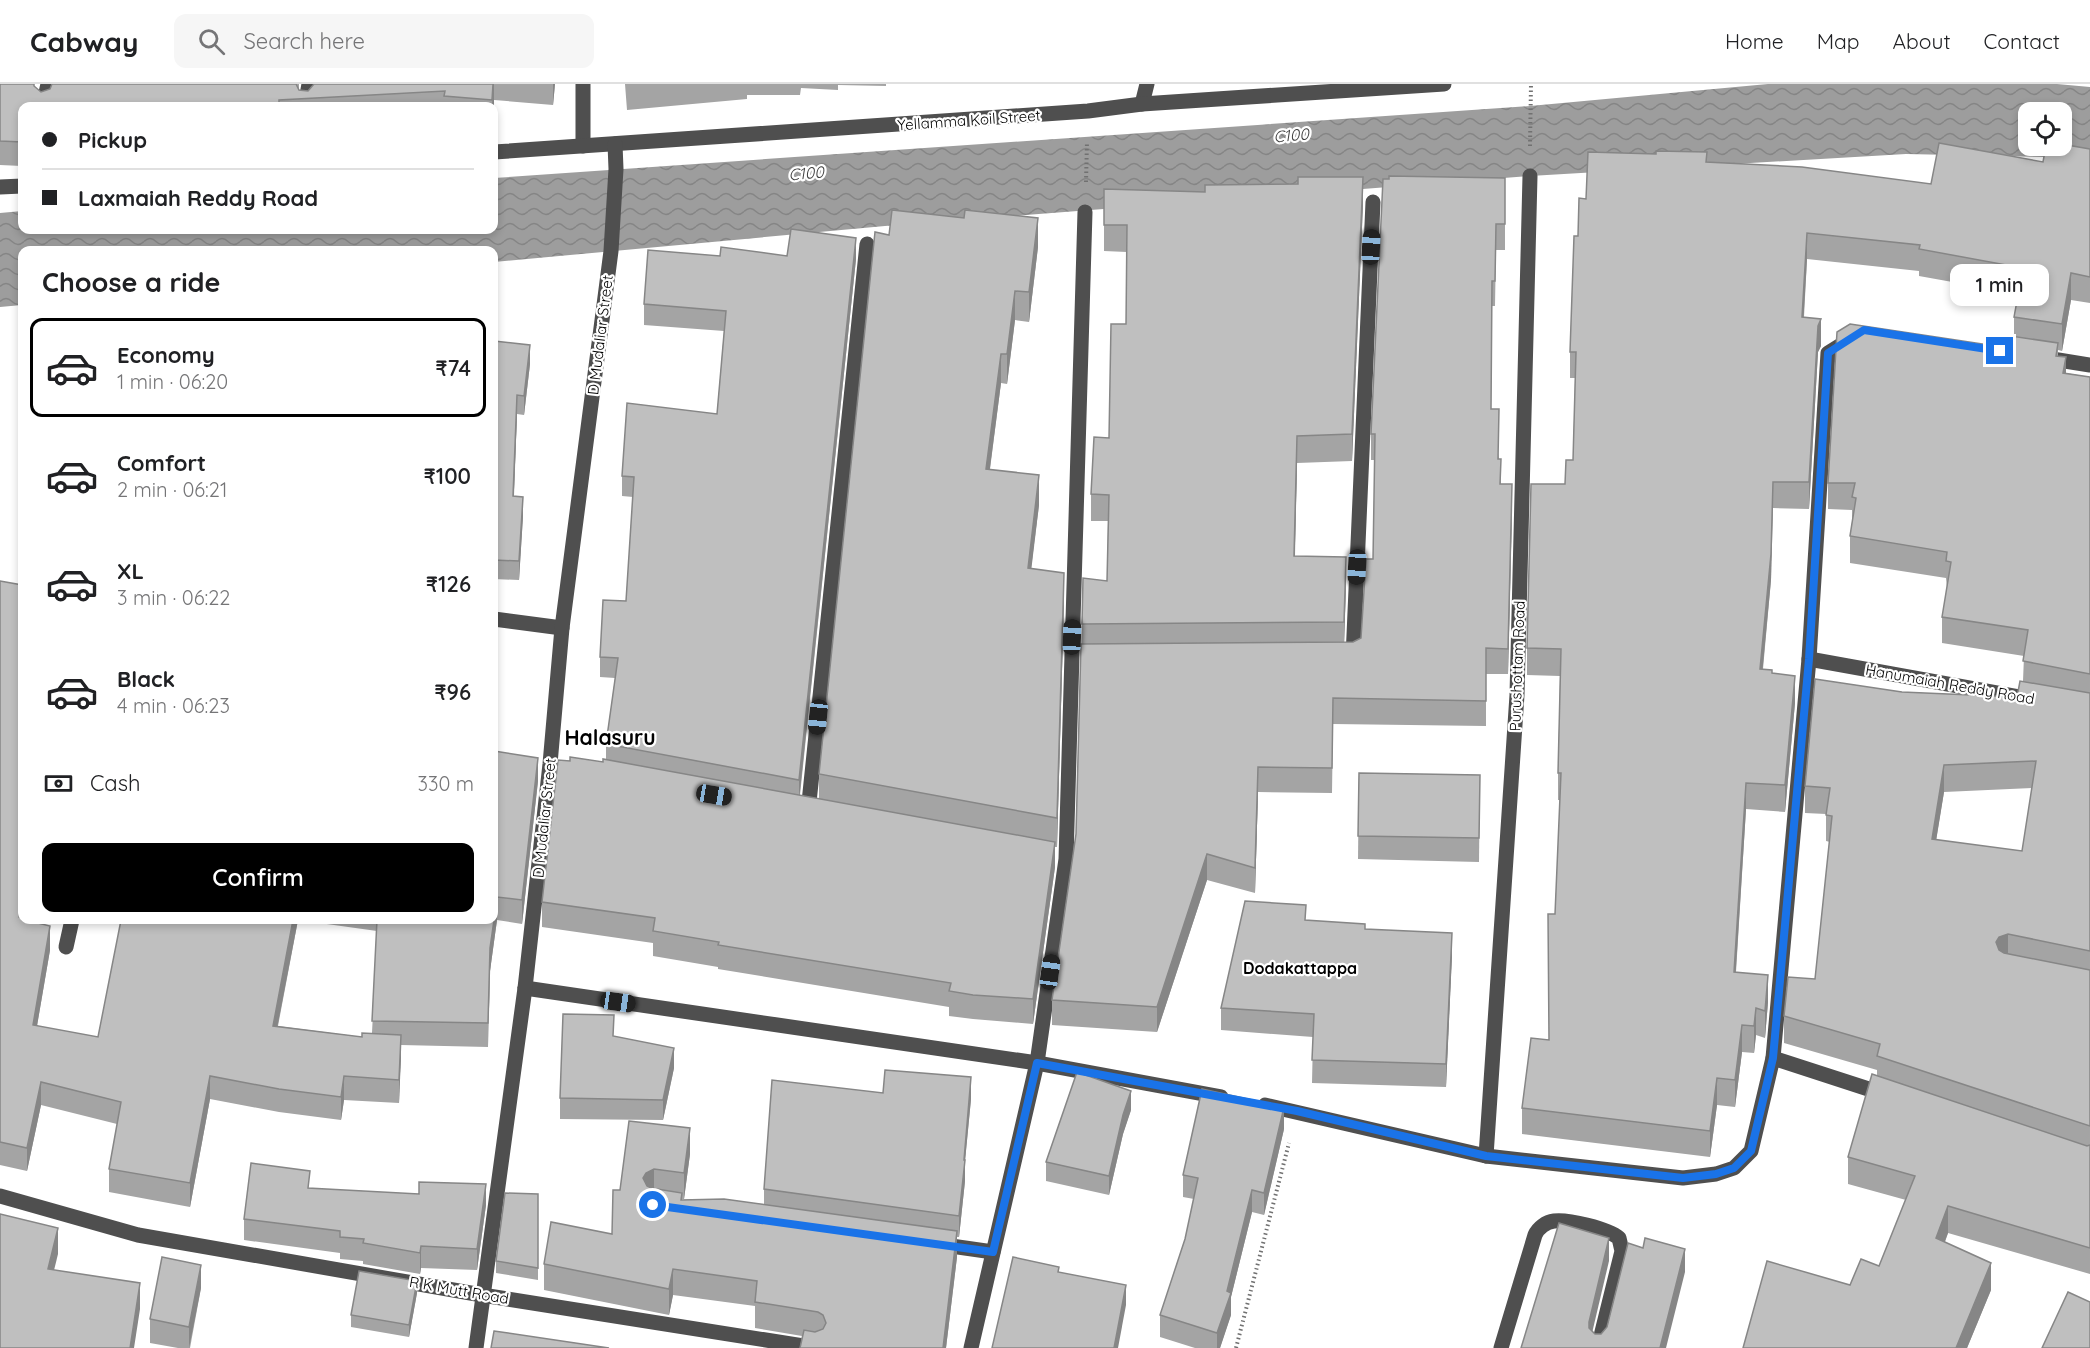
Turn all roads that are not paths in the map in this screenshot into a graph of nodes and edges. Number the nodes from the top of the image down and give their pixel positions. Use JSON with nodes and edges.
{"nodes":[{"id":1,"x":48,"y":84,"type":"edge"},
{"id":2,"x":309,"y":84,"type":"edge"},
{"id":3,"x":583,"y":84,"type":"edge"},
{"id":4,"x":1147,"y":84,"type":"edge"},
{"id":5,"x":1444,"y":84,"type":"edge"},
{"id":6,"x":45,"y":102,"type":"edge"},
{"id":7,"x":306,"y":102,"type":"edge"},
{"id":8,"x":1142,"y":104,"type":"junction"},
{"id":9,"x":615,"y":144,"type":"junction"},
{"id":10,"x":582,"y":146,"type":"junction"},
{"id":11,"x":498,"y":152,"type":"edge"},
{"id":12,"x":1530,"y":176,"type":"road end"},
{"id":13,"x":18,"y":186,"type":"edge"},
{"id":14,"x":0,"y":187,"type":"edge"},
{"id":15,"x":1373,"y":202,"type":"dead end"},
{"id":16,"x":1085,"y":212,"type":"road end"},
{"id":17,"x":867,"y":244,"type":"dead end"},
{"id":18,"x":1864,"y":330,"type":"edge"},
{"id":19,"x":2033,"y":356,"type":"edge"},
{"id":20,"x":2090,"y":364,"type":"edge"},
{"id":21,"x":498,"y":619,"type":"edge"},
{"id":22,"x":562,"y":628,"type":"junction"},
{"id":23,"x":1329,"y":658,"type":"edge"},
{"id":24,"x":1809,"y":659,"type":"junction"},
{"id":25,"x":2055,"y":703,"type":"edge"},
{"id":26,"x":808,"y":812,"type":"edge"},
{"id":27,"x":71,"y":924,"type":"edge"},
{"id":28,"x":66,"y":947,"type":"dead end"},
{"id":29,"x":525,"y":988,"type":"junction"},
{"id":30,"x":1773,"y":1058,"type":"junction"},
{"id":31,"x":1037,"y":1063,"type":"junction"},
{"id":32,"x":1897,"y":1099,"type":"edge"},
{"id":33,"x":1486,"y":1156,"type":"junction"},
{"id":34,"x":0,"y":1196,"type":"edge"},
{"id":35,"x":923,"y":1242,"type":"edge"},
{"id":36,"x":993,"y":1252,"type":"junction"},
{"id":37,"x":482,"y":1294,"type":"junction"},
{"id":38,"x":476,"y":1348,"type":"edge"},
{"id":39,"x":816,"y":1348,"type":"edge"},
{"id":40,"x":971,"y":1348,"type":"edge"},
{"id":41,"x":1501,"y":1348,"type":"edge"},
{"id":42,"x":1598,"y":1348,"type":"edge"}],
"edges":[{"from":1,"to":6,"type":"street"},
{"from":2,"to":7,"type":"street"},
{"from":3,"to":10,"type":"street"},
{"from":4,"to":8,"type":"street"},
{"from":5,"to":8,"type":"street","name":"Yellamma Koil Street"},
{"from":8,"to":9,"type":"street","name":"Yellamma Koil Street"},
{"from":9,"to":10,"type":"street","name":"Yellamma Koil Street"},
{"from":9,"to":22,"type":"street","name":"D Mudaliar Street"},
{"from":10,"to":11,"type":"street","name":"Yellamma Koil Street"},
{"from":12,"to":33,"type":"street","name":"Purushottam Road"},
{"from":13,"to":14,"type":"street"},
{"from":15,"to":23,"type":"street"},
{"from":16,"to":31,"type":"street"},
{"from":17,"to":26,"type":"street"},
{"from":18,"to":24,"type":"street"},
{"from":19,"to":20,"type":"street"},
{"from":21,"to":22,"type":"street"},
{"from":22,"to":29,"type":"street","name":"D Mudaliar Street"},
{"from":24,"to":25,"type":"street","name":"Hanumaiah Reddy Road"},
{"from":24,"to":30,"type":"street"},
{"from":27,"to":28,"type":"street"},
{"from":29,"to":31,"type":"street"},
{"from":29,"to":37,"type":"street","name":"D Mudaliar Street"},
{"from":30,"to":32,"type":"street"},
{"from":30,"to":33,"type":"street"},
{"from":31,"to":33,"type":"street"},
{"from":31,"to":36,"type":"street"},
{"from":34,"to":37,"type":"street","name":"R K Mutt Road"},
{"from":35,"to":36,"type":"street"},
{"from":36,"to":40,"type":"street"},
{"from":37,"to":38,"type":"street","name":"D Mudaliar Street"},
{"from":37,"to":39,"type":"street","name":"R K Mutt Road"},
{"from":41,"to":42,"type":"street"}]}
